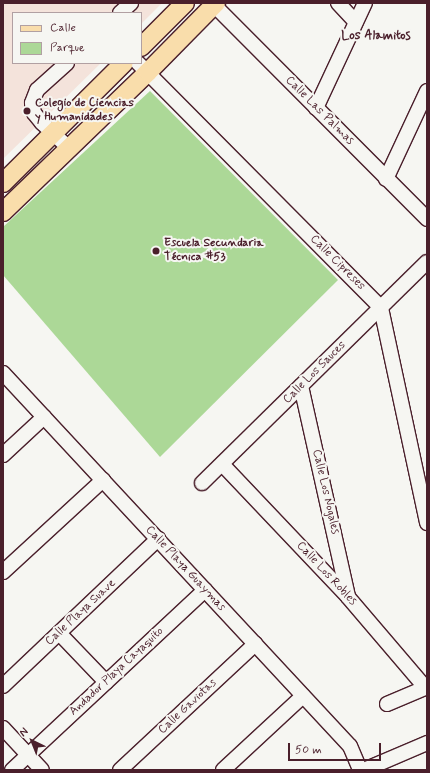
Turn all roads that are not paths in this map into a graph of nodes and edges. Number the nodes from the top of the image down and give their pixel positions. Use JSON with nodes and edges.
{"nodes":[{"id":1,"x":131,"y":3,"type":"edge"},
{"id":2,"x":184,"y":3,"type":"edge"},
{"id":3,"x":338,"y":3,"type":"edge"},
{"id":4,"x":365,"y":3,"type":"edge"},
{"id":5,"x":214,"y":4,"type":"edge"},
{"id":6,"x":121,"y":12,"type":"edge"},
{"id":7,"x":356,"y":22,"type":"junction"},
{"id":8,"x":142,"y":46,"type":"edge"},
{"id":9,"x":66,"y":64,"type":"edge"},
{"id":10,"x":123,"y":64,"type":"edge"},
{"id":11,"x":143,"y":68,"type":"edge"},
{"id":12,"x":427,"y":91,"type":"edge"},
{"id":13,"x":316,"y":108,"type":"junction"},
{"id":14,"x":53,"y":133,"type":"junction"},
{"id":15,"x":69,"y":148,"type":"junction"},
{"id":16,"x":386,"y":179,"type":"junction"},
{"id":17,"x":3,"y":183,"type":"edge"},
{"id":18,"x":3,"y":212,"type":"edge"},
{"id":19,"x":427,"y":219,"type":"edge"},
{"id":20,"x":427,"y":262,"type":"edge"},
{"id":21,"x":381,"y":308,"type":"junction"},
{"id":22,"x":3,"y":373,"type":"edge"},
{"id":23,"x":301,"y":386,"type":"junction"},
{"id":24,"x":44,"y":417,"type":"junction"},
{"id":25,"x":3,"y":454,"type":"edge"},
{"id":26,"x":222,"y":464,"type":"junction"},
{"id":27,"x":103,"y":480,"type":"junction"},
{"id":28,"x":202,"y":483,"type":"dead end"},
{"id":29,"x":427,"y":523,"type":"edge"},
{"id":30,"x":158,"y":540,"type":"junction"},
{"id":31,"x":3,"y":572,"type":"edge"},
{"id":32,"x":205,"y":590,"type":"junction"},
{"id":33,"x":348,"y":597,"type":"junction"},
{"id":34,"x":59,"y":633,"type":"junction"},
{"id":35,"x":255,"y":644,"type":"junction"},
{"id":36,"x":106,"y":682,"type":"junction"},
{"id":37,"x":3,"y":686,"type":"edge"},
{"id":38,"x":426,"y":687,"type":"edge"},
{"id":39,"x":303,"y":696,"type":"junction"},
{"id":40,"x":387,"y":704,"type":"dead end"},
{"id":41,"x":3,"y":728,"type":"edge"},
{"id":42,"x":427,"y":743,"type":"edge"},
{"id":43,"x":28,"y":755,"type":"junction"},
{"id":44,"x":12,"y":770,"type":"edge"},
{"id":45,"x":42,"y":770,"type":"edge"},
{"id":46,"x":120,"y":770,"type":"edge"},
{"id":47,"x":223,"y":770,"type":"edge"},
{"id":48,"x":360,"y":770,"type":"edge"},
{"id":49,"x":364,"y":770,"type":"edge"}],
"edges":[{"from":1,"to":6,"type":"street"},
{"from":2,"to":8,"type":"main road"},
{"from":3,"to":7,"type":"street"},
{"from":4,"to":7,"type":"street"},
{"from":5,"to":11,"type":"main road"},
{"from":5,"to":13,"type":"street","name":"Calle Las Palmas"},
{"from":7,"to":13,"type":"street"},
{"from":9,"to":14,"type":"street"},
{"from":10,"to":14,"type":"main road"},
{"from":11,"to":15,"type":"main road"},
{"from":11,"to":21,"type":"street","name":"Calle Cipreses"},
{"from":12,"to":16,"type":"street"},
{"from":13,"to":16,"type":"street","name":"Calle Las Palmas"},
{"from":14,"to":15,"type":"street"},
{"from":14,"to":17,"type":"main road"},
{"from":15,"to":18,"type":"main road"},
{"from":16,"to":19,"type":"street","name":"Calle Las Palmas"},
{"from":20,"to":21,"type":"street","name":"Calle Los Sauces"},
{"from":21,"to":23,"type":"street","name":"Calle Los Sauces"},
{"from":21,"to":29,"type":"street"},
{"from":22,"to":24,"type":"street","name":"Calle Playa Guaymas"},
{"from":23,"to":26,"type":"street","name":"Calle Los Sauces"},
{"from":23,"to":33,"type":"street","name":"Calle Los Nogales"},
{"from":24,"to":25,"type":"street"},
{"from":24,"to":27,"type":"street","name":"Calle Playa Guaymas"},
{"from":26,"to":28,"type":"street","name":"Calle Los Sauces"},
{"from":26,"to":33,"type":"street","name":"Calle Los Robles"},
{"from":27,"to":30,"type":"street","name":"Calle Playa Guaymas"},
{"from":27,"to":31,"type":"street"},
{"from":30,"to":32,"type":"street","name":"Calle Playa Guaymas"},
{"from":30,"to":34,"type":"street","name":"Calle Playa Suave"},
{"from":32,"to":35,"type":"street","name":"Calle Playa Guaymas"},
{"from":32,"to":36,"type":"street","name":"Andador Playa Cayaquito"},
{"from":33,"to":38,"type":"street","name":"Calle Los Robles"},
{"from":34,"to":36,"type":"street"},
{"from":34,"to":37,"type":"street","name":"Calle Playa Suave"},
{"from":35,"to":39,"type":"street","name":"Calle Playa Guaymas"},
{"from":35,"to":46,"type":"street","name":"Calle Gaviotas"},
{"from":36,"to":43,"type":"street","name":"Andador Playa Cayaquito"},
{"from":38,"to":40,"type":"street"},
{"from":39,"to":47,"type":"street"},
{"from":39,"to":48,"type":"street","name":"Calle Playa Guaymas"},
{"from":41,"to":43,"type":"street"},
{"from":42,"to":49,"type":"street"},
{"from":43,"to":44,"type":"street","name":"Andador Playa Cayaquito"},
{"from":43,"to":45,"type":"street"}]}
